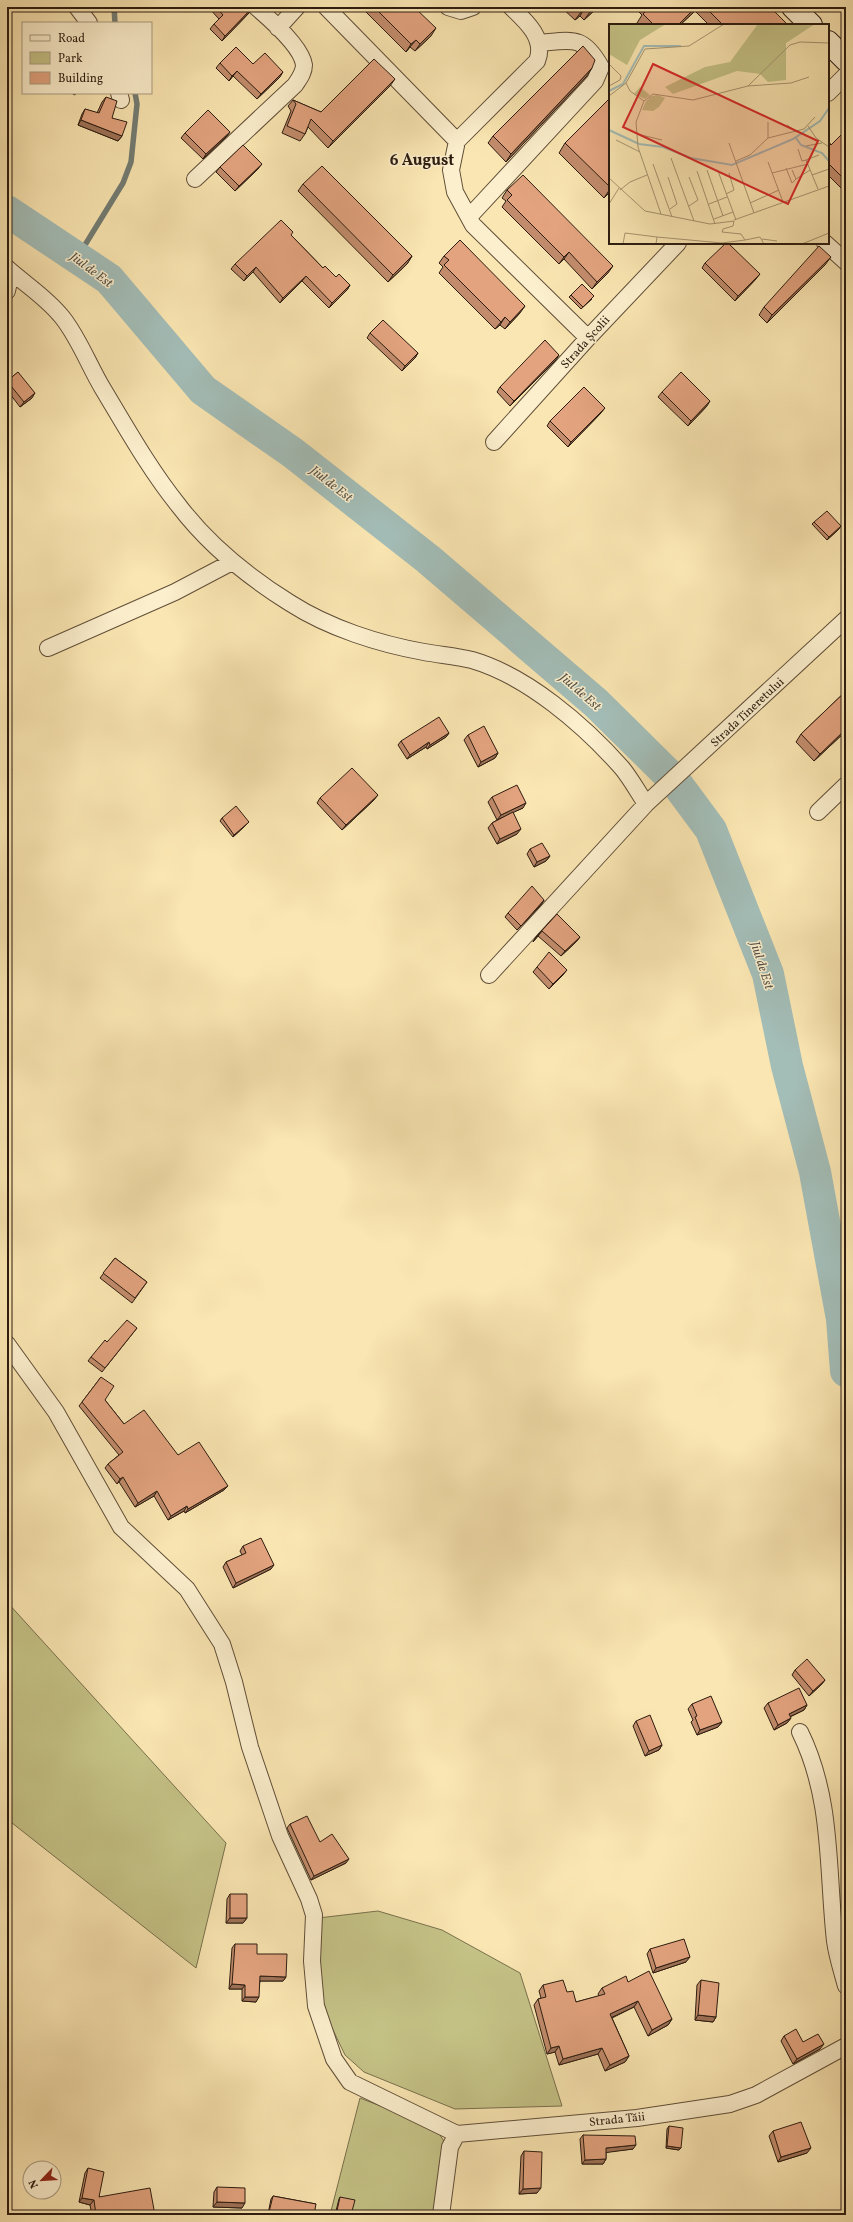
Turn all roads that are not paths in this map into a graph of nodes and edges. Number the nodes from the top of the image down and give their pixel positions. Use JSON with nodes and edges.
{"nodes":[{"id":1,"x":77,"y":7,"type":"edge"},
{"id":2,"x":256,"y":7,"type":"edge"},
{"id":3,"x":297,"y":7,"type":"edge"},
{"id":4,"x":326,"y":7,"type":"edge"},
{"id":5,"x":448,"y":7,"type":"edge"},
{"id":6,"x":473,"y":7,"type":"edge"},
{"id":7,"x":511,"y":7,"type":"edge"},
{"id":8,"x":793,"y":7,"type":"edge"},
{"id":9,"x":88,"y":22,"type":"edge"},
{"id":10,"x":810,"y":24,"type":"edge"},
{"id":11,"x":278,"y":28,"type":"junction"},
{"id":12,"x":540,"y":43,"type":"junction"},
{"id":13,"x":829,"y":43,"type":"edge"},
{"id":14,"x":846,"y":60,"type":"edge"},
{"id":15,"x":846,"y":75,"type":"edge"},
{"id":16,"x":829,"y":92,"type":"edge"},
{"id":17,"x":457,"y":141,"type":"junction"},
{"id":18,"x":195,"y":179,"type":"dead end"},
{"id":19,"x":468,"y":217,"type":"junction"},
{"id":20,"x":677,"y":244,"type":"edge"},
{"id":21,"x":826,"y":244,"type":"edge"},
{"id":22,"x":846,"y":262,"type":"edge"},
{"id":23,"x":9,"y":270,"type":"edge"},
{"id":24,"x":7,"y":291,"type":"edge"},
{"id":25,"x":588,"y":338,"type":"junction"},
{"id":26,"x":494,"y":442,"type":"dead end"},
{"id":27,"x":232,"y":562,"type":"junction"},
{"id":28,"x":846,"y":619,"type":"edge"},
{"id":29,"x":48,"y":648,"type":"dead end"},
{"id":30,"x":846,"y":785,"type":"edge"},
{"id":31,"x":651,"y":800,"type":"junction"},
{"id":32,"x":818,"y":812,"type":"dead end"},
{"id":33,"x":489,"y":975,"type":"dead end"},
{"id":34,"x":7,"y":1344,"type":"edge"},
{"id":35,"x":800,"y":1732,"type":"dead end"},
{"id":36,"x":846,"y":1986,"type":"edge"},
{"id":37,"x":846,"y":2046,"type":"edge"},
{"id":38,"x":457,"y":2134,"type":"junction"},
{"id":39,"x":441,"y":2215,"type":"edge"}],
"edges":[{"from":1,"to":9,"type":"street"},
{"from":2,"to":11,"type":"street"},
{"from":3,"to":11,"type":"street"},
{"from":4,"to":17,"type":"street"},
{"from":5,"to":6,"type":"street"},
{"from":7,"to":12,"type":"street"},
{"from":8,"to":10,"type":"street"},
{"from":11,"to":18,"type":"street"},
{"from":12,"to":17,"type":"street"},
{"from":12,"to":19,"type":"street"},
{"from":13,"to":14,"type":"street"},
{"from":15,"to":16,"type":"street"},
{"from":17,"to":19,"type":"street"},
{"from":19,"to":25,"type":"street"},
{"from":20,"to":25,"type":"street","name":"Strada Școlii"},
{"from":21,"to":22,"type":"street"},
{"from":23,"to":24,"type":"street"},
{"from":23,"to":27,"type":"street"},
{"from":25,"to":26,"type":"street","name":"Strada Școlii"},
{"from":27,"to":29,"type":"street"},
{"from":27,"to":31,"type":"street"},
{"from":28,"to":31,"type":"street","name":"Strada Tineretului"},
{"from":30,"to":32,"type":"street"},
{"from":31,"to":33,"type":"street","name":"Strada Tineretului"},
{"from":34,"to":38,"type":"street"},
{"from":35,"to":36,"type":"street"},
{"from":37,"to":38,"type":"street","name":"Strada Tăii"},
{"from":38,"to":39,"type":"street"}]}
